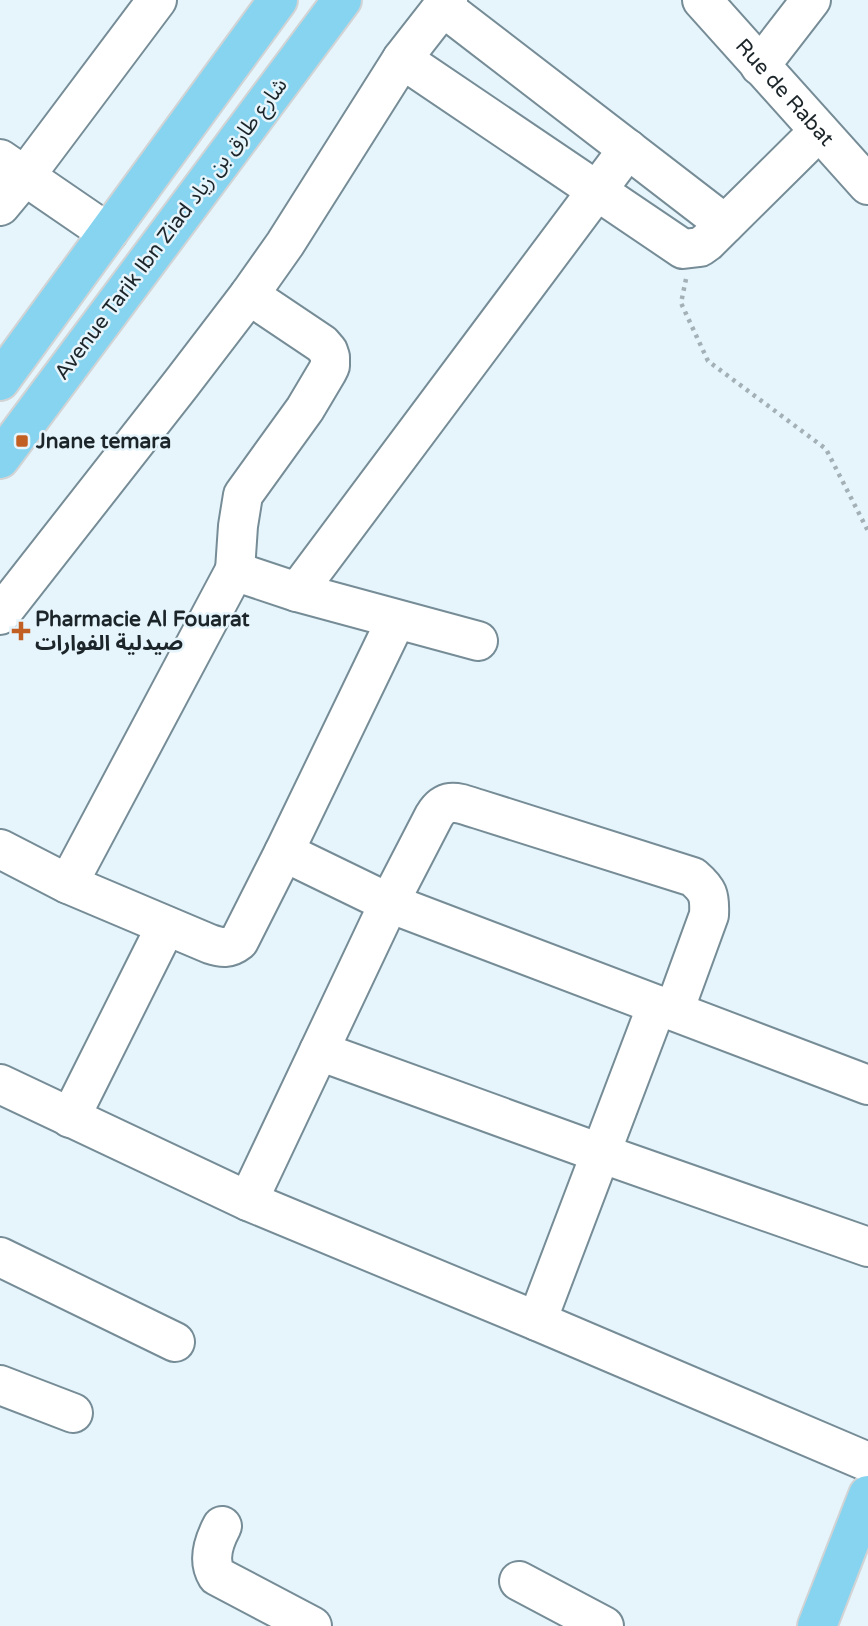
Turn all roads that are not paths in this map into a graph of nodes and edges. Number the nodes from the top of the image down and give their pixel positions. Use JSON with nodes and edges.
{"nodes":[{"id":1,"x":157,"y":0,"type":"edge"},
{"id":2,"x":278,"y":0,"type":"edge"},
{"id":3,"x":342,"y":0,"type":"edge"},
{"id":4,"x":702,"y":0,"type":"edge"},
{"id":5,"x":811,"y":0,"type":"edge"},
{"id":6,"x":446,"y":3,"type":"edge"},
{"id":7,"x":402,"y":59,"type":"junction"},
{"id":8,"x":760,"y":66,"type":"junction"},
{"id":9,"x":819,"y":131,"type":"junction"},
{"id":10,"x":628,"y":149,"type":"junction"},
{"id":11,"x":13,"y":167,"type":"edge"},
{"id":12,"x":868,"y":185,"type":"edge"},
{"id":13,"x":597,"y":190,"type":"junction"},
{"id":14,"x":0,"y":206,"type":"edge"},
{"id":15,"x":725,"y":224,"type":"junction"},
{"id":16,"x":108,"y":233,"type":"junction"},
{"id":17,"x":249,"y":295,"type":"junction"},
{"id":18,"x":0,"y":381,"type":"edge"},
{"id":19,"x":0,"y":459,"type":"edge"},
{"id":20,"x":235,"y":569,"type":"junction"},
{"id":21,"x":297,"y":592,"type":"junction"},
{"id":22,"x":0,"y":615,"type":"edge"},
{"id":23,"x":396,"y":620,"type":"junction"},
{"id":24,"x":478,"y":641,"type":"dead end"},
{"id":25,"x":0,"y":849,"type":"edge"},
{"id":26,"x":284,"y":852,"type":"junction"},
{"id":27,"x":68,"y":884,"type":"junction"},
{"id":28,"x":389,"y":903,"type":"junction"},
{"id":29,"x":166,"y":926,"type":"junction"},
{"id":30,"x":666,"y":1008,"type":"junction"},
{"id":31,"x":319,"y":1051,"type":"junction"},
{"id":32,"x":0,"y":1084,"type":"edge"},
{"id":33,"x":868,"y":1085,"type":"edge"},
{"id":34,"x":70,"y":1118,"type":"junction"},
{"id":35,"x":600,"y":1153,"type":"junction"},
{"id":36,"x":248,"y":1201,"type":"junction"},
{"id":37,"x":868,"y":1247,"type":"edge"},
{"id":38,"x":0,"y":1256,"type":"edge"},
{"id":39,"x":537,"y":1321,"type":"junction"},
{"id":40,"x":175,"y":1342,"type":"dead end"},
{"id":41,"x":0,"y":1385,"type":"edge"},
{"id":42,"x":73,"y":1413,"type":"dead end"},
{"id":43,"x":868,"y":1462,"type":"edge"},
{"id":44,"x":868,"y":1495,"type":"edge"},
{"id":45,"x":222,"y":1526,"type":"dead end"},
{"id":46,"x":519,"y":1581,"type":"dead end"},
{"id":47,"x":312,"y":1626,"type":"edge"},
{"id":48,"x":604,"y":1626,"type":"edge"},
{"id":49,"x":817,"y":1626,"type":"edge"}],
"edges":[{"from":1,"to":11,"type":"street"},
{"from":2,"to":16,"type":"main road"},
{"from":3,"to":19,"type":"main road","name":"Avenue Tarik Ibn Ziad شارع طارق بن زياد"},
{"from":4,"to":8,"type":"street","name":"Rue de Rabat"},
{"from":5,"to":8,"type":"street"},
{"from":6,"to":7,"type":"street"},
{"from":6,"to":10,"type":"street"},
{"from":7,"to":13,"type":"street"},
{"from":7,"to":17,"type":"street"},
{"from":8,"to":9,"type":"street","name":"Rue de Rabat"},
{"from":9,"to":12,"type":"street","name":"Rue de Rabat"},
{"from":9,"to":15,"type":"street"},
{"from":10,"to":13,"type":"street"},
{"from":10,"to":15,"type":"street"},
{"from":11,"to":14,"type":"street"},
{"from":11,"to":16,"type":"street"},
{"from":13,"to":15,"type":"street"},
{"from":13,"to":21,"type":"street"},
{"from":16,"to":18,"type":"main road"},
{"from":17,"to":20,"type":"street"},
{"from":17,"to":22,"type":"street"},
{"from":20,"to":21,"type":"street"},
{"from":20,"to":27,"type":"street"},
{"from":21,"to":23,"type":"street"},
{"from":23,"to":24,"type":"street"},
{"from":23,"to":26,"type":"street"},
{"from":25,"to":27,"type":"street"},
{"from":26,"to":28,"type":"street"},
{"from":26,"to":29,"type":"street"},
{"from":27,"to":29,"type":"street"},
{"from":28,"to":30,"type":"street"},
{"from":28,"to":30,"type":"street"},
{"from":28,"to":31,"type":"street"},
{"from":29,"to":34,"type":"street"},
{"from":30,"to":33,"type":"street"},
{"from":30,"to":35,"type":"street"},
{"from":31,"to":35,"type":"street"},
{"from":31,"to":36,"type":"street"},
{"from":32,"to":34,"type":"street"},
{"from":34,"to":36,"type":"street"},
{"from":35,"to":37,"type":"street"},
{"from":35,"to":39,"type":"street"},
{"from":36,"to":39,"type":"street"},
{"from":38,"to":40,"type":"street"},
{"from":39,"to":43,"type":"street"},
{"from":41,"to":42,"type":"street"},
{"from":44,"to":49,"type":"main road"},
{"from":45,"to":47,"type":"street"},
{"from":46,"to":48,"type":"street"}]}
